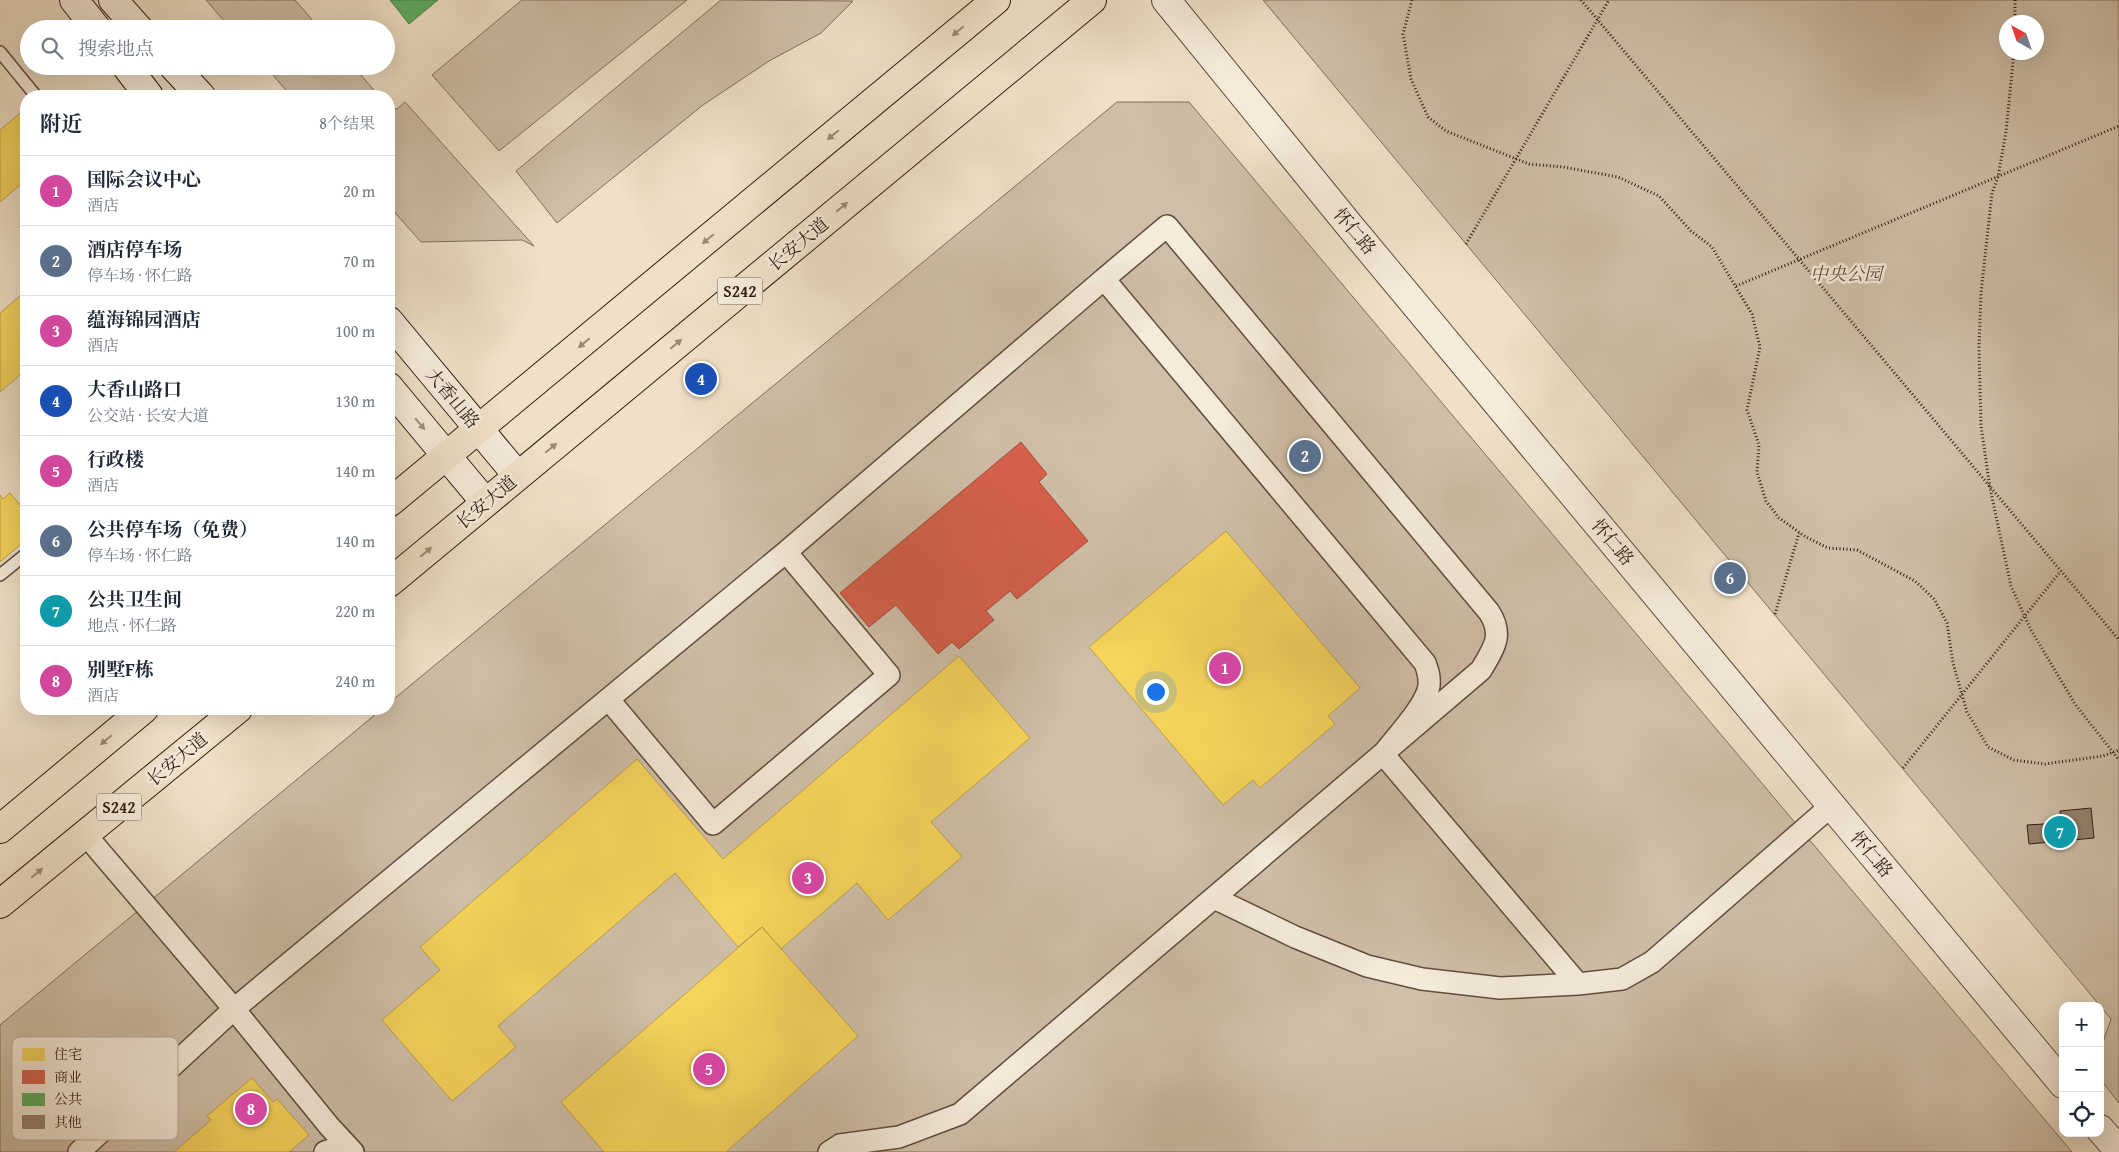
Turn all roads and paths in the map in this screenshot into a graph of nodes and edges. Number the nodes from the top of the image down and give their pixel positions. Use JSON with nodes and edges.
{"nodes":[{"id":1,"x":74,"y":0,"type":"edge"},
{"id":2,"x":113,"y":0,"type":"edge"},
{"id":3,"x":996,"y":0,"type":"edge"},
{"id":4,"x":1092,"y":0,"type":"edge"},
{"id":5,"x":1166,"y":0,"type":"edge"},
{"id":6,"x":1412,"y":0,"type":"edge"},
{"id":7,"x":1580,"y":0,"type":"edge"},
{"id":8,"x":1609,"y":0,"type":"edge"},
{"id":9,"x":2015,"y":0,"type":"edge"},
{"id":10,"x":2015,"y":15,"type":"edge"},
{"id":11,"x":90,"y":20,"type":"edge"},
{"id":12,"x":131,"y":20,"type":"edge"},
{"id":13,"x":1597,"y":20,"type":"junction"},
{"id":14,"x":0,"y":52,"type":"edge"},
{"id":15,"x":2013,"y":60,"type":"edge"},
{"id":16,"x":133,"y":75,"type":"edge"},
{"id":17,"x":181,"y":75,"type":"edge"},
{"id":18,"x":31,"y":90,"type":"edge"},
{"id":19,"x":144,"y":90,"type":"edge"},
{"id":20,"x":195,"y":90,"type":"edge"},
{"id":21,"x":2119,"y":126,"type":"edge"},
{"id":22,"x":1516,"y":159,"type":"junction"},
{"id":23,"x":1998,"y":177,"type":"junction"},
{"id":24,"x":1466,"y":244,"type":"dead end"},
{"id":25,"x":1798,"y":260,"type":"junction"},
{"id":26,"x":1104,"y":280,"type":"junction"},
{"id":27,"x":1736,"y":286,"type":"junction"},
{"id":28,"x":395,"y":328,"type":"edge"},
{"id":29,"x":395,"y":394,"type":"edge"},
{"id":30,"x":480,"y":429,"type":"junction"},
{"id":31,"x":446,"y":456,"type":"junction"},
{"id":32,"x":517,"y":475,"type":"junction"},
{"id":33,"x":1990,"y":488,"type":"junction"},
{"id":34,"x":395,"y":498,"type":"edge"},
{"id":35,"x":485,"y":502,"type":"junction"},
{"id":36,"x":1799,"y":533,"type":"junction"},
{"id":37,"x":786,"y":552,"type":"junction"},
{"id":38,"x":20,"y":559,"type":"edge"},
{"id":39,"x":2060,"y":572,"type":"junction"},
{"id":40,"x":0,"y":575,"type":"edge"},
{"id":41,"x":395,"y":578,"type":"edge"},
{"id":42,"x":1774,"y":614,"type":"dead end"},
{"id":43,"x":2025,"y":617,"type":"junction"},
{"id":44,"x":2119,"y":640,"type":"edge"},
{"id":45,"x":1961,"y":694,"type":"junction"},
{"id":46,"x":609,"y":700,"type":"junction"},
{"id":47,"x":137,"y":715,"type":"edge"},
{"id":48,"x":231,"y":715,"type":"edge"},
{"id":49,"x":2119,"y":750,"type":"edge"},
{"id":50,"x":2114,"y":753,"type":"junction"},
{"id":51,"x":1384,"y":754,"type":"junction"},
{"id":52,"x":2119,"y":760,"type":"edge"},
{"id":53,"x":1903,"y":768,"type":"dead end"},
{"id":54,"x":1832,"y":806,"type":"junction"},
{"id":55,"x":0,"y":829,"type":"edge"},
{"id":56,"x":85,"y":834,"type":"junction"},
{"id":57,"x":1214,"y":898,"type":"junction"},
{"id":58,"x":0,"y":904,"type":"edge"},
{"id":59,"x":1578,"y":984,"type":"junction"},
{"id":60,"x":234,"y":1009,"type":"junction"},
{"id":61,"x":178,"y":1061,"type":"edge"},
{"id":62,"x":2059,"y":1079,"type":"edge"},
{"id":63,"x":2104,"y":1134,"type":"edge"},
{"id":64,"x":92,"y":1140,"type":"edge"},
{"id":65,"x":350,"y":1149,"type":"edge"},
{"id":66,"x":79,"y":1152,"type":"edge"},
{"id":67,"x":325,"y":1152,"type":"edge"},
{"id":68,"x":830,"y":1152,"type":"edge"},
{"id":69,"x":2119,"y":1152,"type":"edge"}],
"edges":[{"from":1,"to":11,"type":"street"},
{"from":2,"to":12,"type":"street"},
{"from":3,"to":30,"type":"main road","one_way":true},
{"from":32,"to":4,"type":"main road","name":"长安大道","number":"S242","one_way":true},
{"from":5,"to":54,"type":"street","name":"怀仁路"},
{"from":6,"to":22,"type":"path"},
{"from":7,"to":13,"type":"path"},
{"from":8,"to":13,"type":"path"},
{"from":9,"to":10,"type":"path"},
{"from":13,"to":22,"type":"path"},
{"from":13,"to":25,"type":"path"},
{"from":14,"to":18,"type":"lane"},
{"from":15,"to":23,"type":"path"},
{"from":16,"to":19,"type":"street"},
{"from":17,"to":20,"type":"street"},
{"from":21,"to":23,"type":"path"},
{"from":22,"to":24,"type":"path"},
{"from":22,"to":27,"type":"path"},
{"from":23,"to":25,"type":"path"},
{"from":23,"to":33,"type":"path"},
{"from":25,"to":27,"type":"path"},
{"from":25,"to":33,"type":"path"},
{"from":26,"to":37,"type":"street"},
{"from":26,"to":51,"type":"street"},
{"from":26,"to":51,"type":"street"},
{"from":27,"to":36,"type":"path"},
{"from":28,"to":30,"type":"street","name":"大香山路"},
{"from":29,"to":31,"type":"street","one_way":true},
{"from":30,"to":31,"type":"main road"},
{"from":30,"to":32,"type":"street","name":"大香山路"},
{"from":31,"to":34,"type":"main road"},
{"from":31,"to":35,"type":"street"},
{"from":32,"to":35,"type":"main road","name":"长安大道","number":"S242"},
{"from":33,"to":39,"type":"path"},
{"from":33,"to":43,"type":"path"},
{"from":41,"to":35,"type":"main road","name":"长安大道","number":"S242","one_way":true},
{"from":36,"to":42,"type":"path"},
{"from":36,"to":45,"type":"path"},
{"from":37,"to":46,"type":"street"},
{"from":37,"to":46,"type":"street"},
{"from":38,"to":40,"type":"lane"},
{"from":39,"to":43,"type":"path"},
{"from":39,"to":44,"type":"path"},
{"from":43,"to":45,"type":"path"},
{"from":43,"to":50,"type":"path"},
{"from":45,"to":50,"type":"path"},
{"from":45,"to":53,"type":"path"},
{"from":46,"to":60,"type":"street"},
{"from":47,"to":55,"type":"main road","one_way":true},
{"from":48,"to":56,"type":"main road","name":"长安大道","number":"S242"},
{"from":49,"to":50,"type":"path"},
{"from":50,"to":52,"type":"path"},
{"from":51,"to":57,"type":"street"},
{"from":51,"to":59,"type":"street"},
{"from":54,"to":59,"type":"street"},
{"from":54,"to":62,"type":"street","name":"怀仁路"},
{"from":58,"to":56,"type":"main road","name":"长安大道","number":"S242","one_way":true},
{"from":56,"to":60,"type":"street"},
{"from":57,"to":59,"type":"street"},
{"from":57,"to":68,"type":"street"},
{"from":60,"to":61,"type":"street"},
{"from":60,"to":65,"type":"street"},
{"from":63,"to":69,"type":"street"},
{"from":64,"to":66,"type":"street"},
{"from":65,"to":67,"type":"street"}]}
